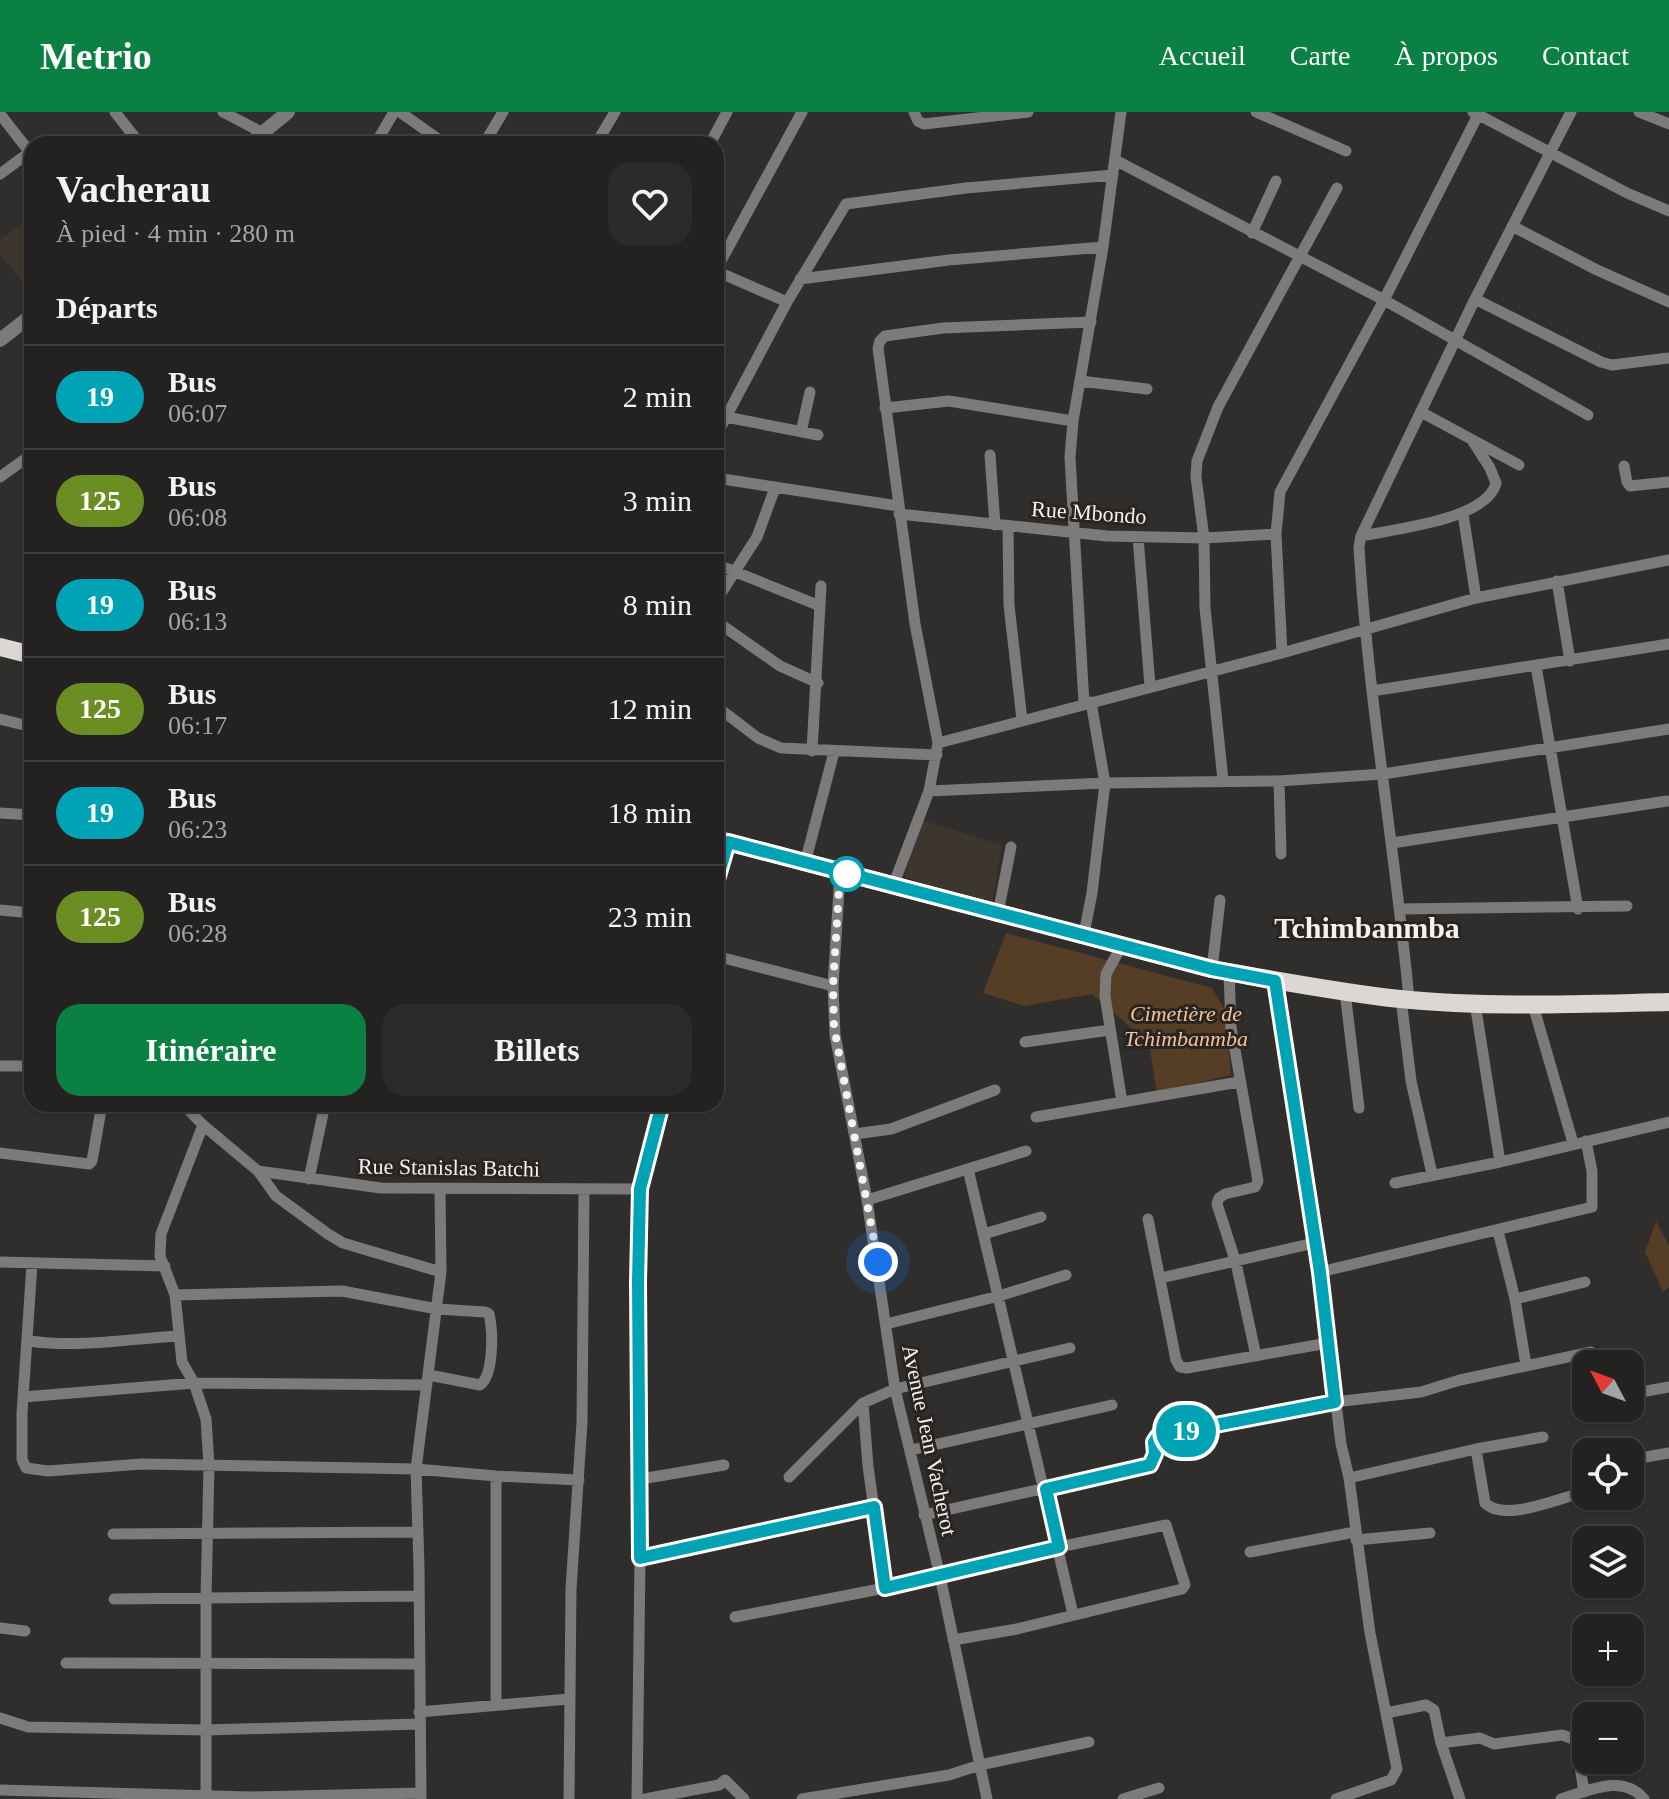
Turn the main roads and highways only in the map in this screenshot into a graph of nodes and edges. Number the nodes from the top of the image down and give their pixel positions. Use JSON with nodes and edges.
{"nodes":[{"id":1,"x":0,"y":647,"type":"edge"},
{"id":2,"x":24,"y":653,"type":"edge"},
{"id":3,"x":724,"y":841,"type":"edge"},
{"id":4,"x":1669,"y":1002,"type":"edge"}],
"edges":[{"from":1,"to":2,"type":"highway"},
{"from":3,"to":4,"type":"highway"}]}
